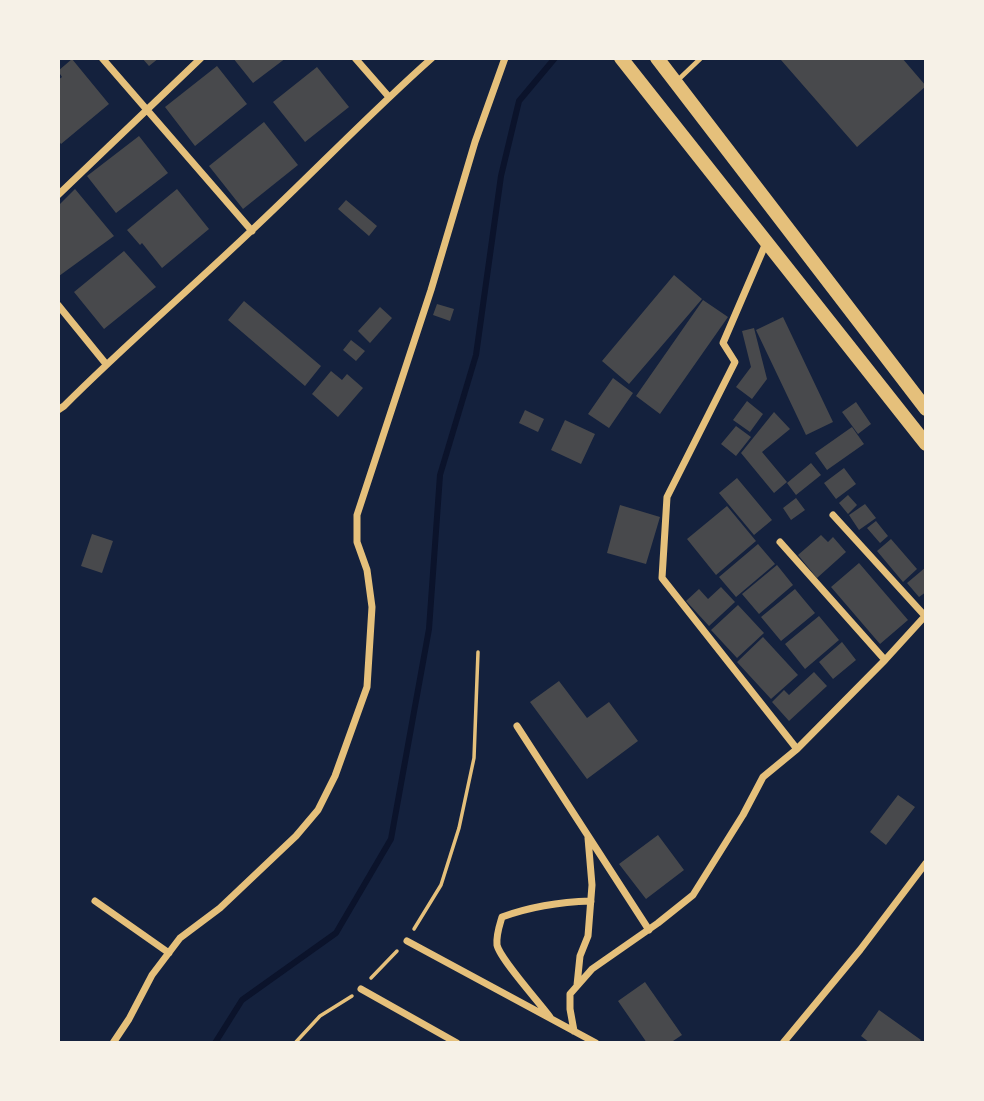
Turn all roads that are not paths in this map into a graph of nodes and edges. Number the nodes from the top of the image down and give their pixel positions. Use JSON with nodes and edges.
{"nodes":[{"id":1,"x":102,"y":58,"type":"edge"},
{"id":2,"x":201,"y":58,"type":"edge"},
{"id":3,"x":355,"y":58,"type":"edge"},
{"id":4,"x":432,"y":58,"type":"edge"},
{"id":5,"x":505,"y":58,"type":"edge"},
{"id":6,"x":621,"y":58,"type":"edge"},
{"id":7,"x":657,"y":58,"type":"edge"},
{"id":8,"x":701,"y":58,"type":"edge"},
{"id":9,"x":676,"y":82,"type":"junction"},
{"id":10,"x":388,"y":97,"type":"junction"},
{"id":11,"x":148,"y":108,"type":"junction"},
{"id":12,"x":58,"y":195,"type":"edge"},
{"id":13,"x":252,"y":231,"type":"junction"},
{"id":14,"x":767,"y":243,"type":"junction"},
{"id":15,"x":58,"y":305,"type":"edge"},
{"id":16,"x":106,"y":364,"type":"junction"},
{"id":17,"x":926,"y":409,"type":"edge"},
{"id":18,"x":58,"y":410,"type":"edge"},
{"id":19,"x":926,"y":444,"type":"edge"},
{"id":20,"x":832,"y":514,"type":"dead end"},
{"id":21,"x":780,"y":541,"type":"dead end"},
{"id":22,"x":925,"y":616,"type":"edge"},
{"id":23,"x":885,"y":660,"type":"junction"},
{"id":24,"x":517,"y":726,"type":"dead end"},
{"id":25,"x":797,"y":749,"type":"junction"},
{"id":26,"x":587,"y":834,"type":"junction"},
{"id":27,"x":926,"y":863,"type":"edge"},
{"id":28,"x":95,"y":901,"type":"dead end"},
{"id":29,"x":591,"y":901,"type":"junction"},
{"id":30,"x":649,"y":930,"type":"junction"},
{"id":31,"x":407,"y":941,"type":"road end"},
{"id":32,"x":169,"y":953,"type":"junction"},
{"id":33,"x":577,"y":986,"type":"junction"},
{"id":34,"x":361,"y":989,"type":"road end"},
{"id":35,"x":552,"y":1020,"type":"junction"},
{"id":36,"x":574,"y":1031,"type":"junction"},
{"id":37,"x":594,"y":1042,"type":"edge"},
{"id":38,"x":113,"y":1043,"type":"edge"},
{"id":39,"x":457,"y":1043,"type":"edge"},
{"id":40,"x":783,"y":1043,"type":"edge"}],
"edges":[{"from":1,"to":11,"type":"street"},
{"from":2,"to":11,"type":"street"},
{"from":3,"to":10,"type":"street"},
{"from":4,"to":10,"type":"street"},
{"from":5,"to":32,"type":"street"},
{"from":6,"to":14,"type":"main road"},
{"from":7,"to":9,"type":"main road"},
{"from":8,"to":9,"type":"lane"},
{"from":9,"to":17,"type":"main road"},
{"from":10,"to":13,"type":"street"},
{"from":11,"to":12,"type":"street"},
{"from":11,"to":13,"type":"street"},
{"from":13,"to":16,"type":"street"},
{"from":14,"to":19,"type":"main road"},
{"from":14,"to":25,"type":"street"},
{"from":15,"to":16,"type":"street"},
{"from":16,"to":18,"type":"street"},
{"from":20,"to":22,"type":"street"},
{"from":21,"to":23,"type":"street"},
{"from":22,"to":23,"type":"street"},
{"from":23,"to":25,"type":"street"},
{"from":24,"to":26,"type":"street"},
{"from":25,"to":30,"type":"street"},
{"from":26,"to":29,"type":"street"},
{"from":26,"to":30,"type":"street"},
{"from":27,"to":40,"type":"street"},
{"from":28,"to":32,"type":"street"},
{"from":29,"to":33,"type":"street"},
{"from":29,"to":35,"type":"street"},
{"from":30,"to":33,"type":"street"},
{"from":31,"to":35,"type":"street"},
{"from":32,"to":38,"type":"street"},
{"from":33,"to":36,"type":"street"},
{"from":34,"to":39,"type":"street"},
{"from":35,"to":36,"type":"street"},
{"from":36,"to":37,"type":"street"}]}
